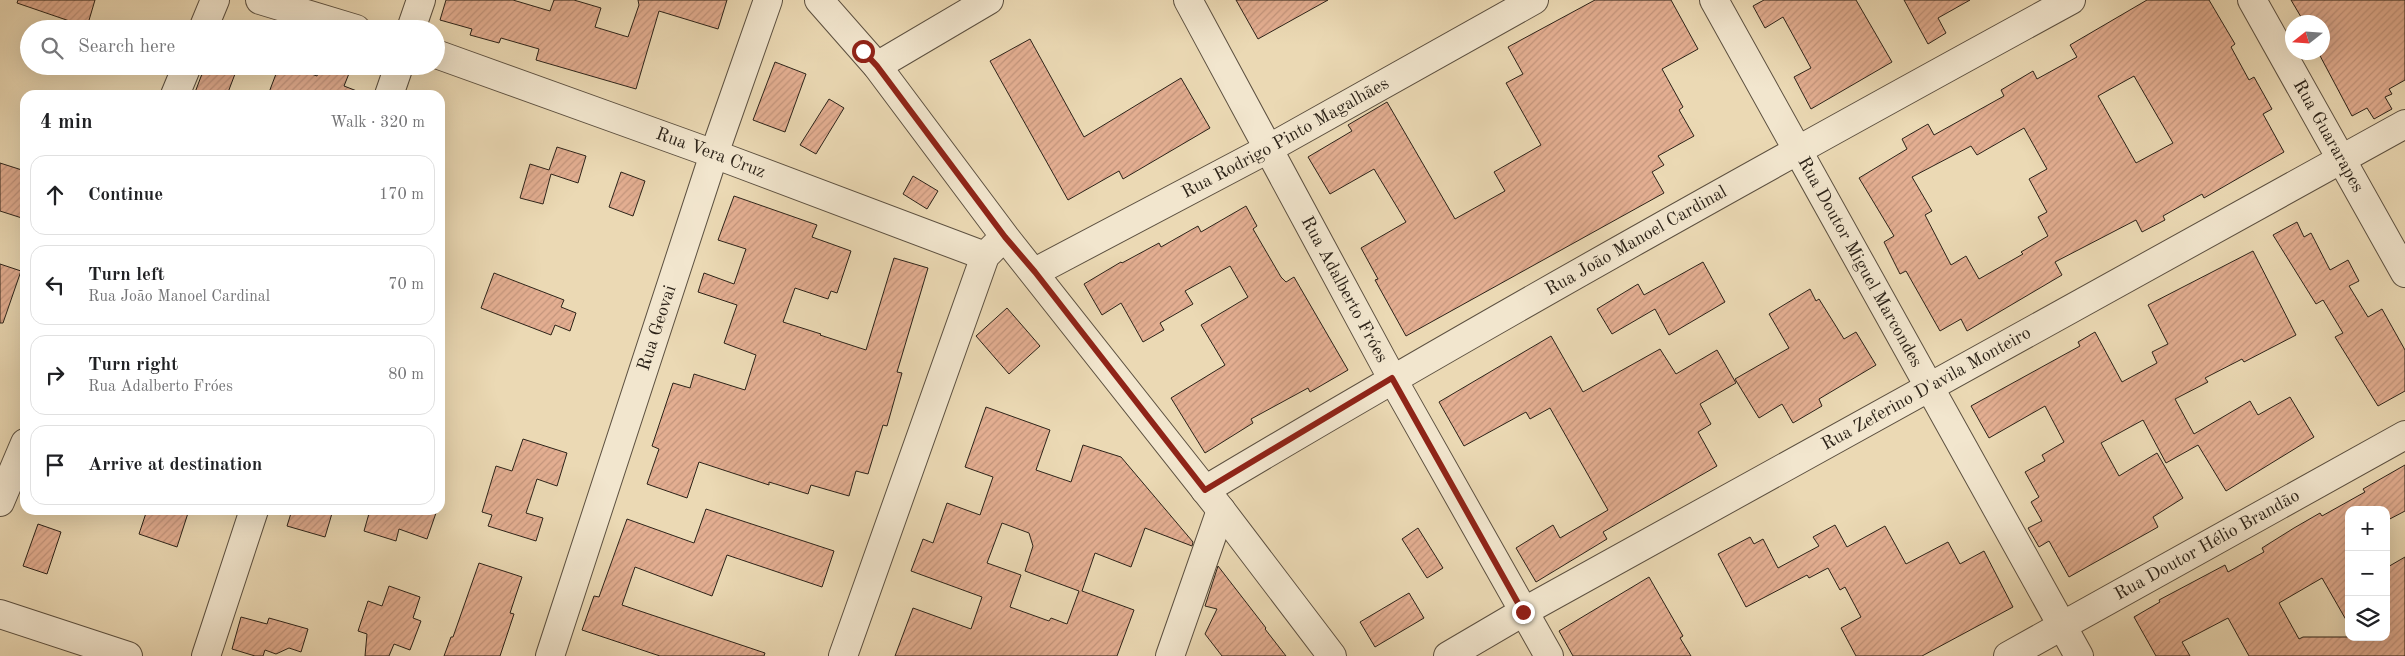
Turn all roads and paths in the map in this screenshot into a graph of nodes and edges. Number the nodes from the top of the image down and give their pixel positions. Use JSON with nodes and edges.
{"nodes":[{"id":1,"x":216,"y":0,"type":"edge"},
{"id":2,"x":260,"y":0,"type":"edge"},
{"id":3,"x":421,"y":0,"type":"edge"},
{"id":4,"x":768,"y":0,"type":"edge"},
{"id":5,"x":819,"y":0,"type":"edge"},
{"id":6,"x":989,"y":0,"type":"edge"},
{"id":7,"x":1188,"y":0,"type":"edge"},
{"id":8,"x":1534,"y":0,"type":"edge"},
{"id":9,"x":1714,"y":0,"type":"edge"},
{"id":10,"x":2071,"y":0,"type":"edge"},
{"id":11,"x":2252,"y":0,"type":"edge"},
{"id":12,"x":207,"y":20,"type":"edge"},
{"id":13,"x":326,"y":20,"type":"edge"},
{"id":14,"x":414,"y":20,"type":"edge"},
{"id":15,"x":445,"y":57,"type":"edge"},
{"id":16,"x":877,"y":66,"type":"junction"},
{"id":17,"x":183,"y":75,"type":"edge"},
{"id":18,"x":396,"y":75,"type":"edge"},
{"id":19,"x":177,"y":90,"type":"edge"},
{"id":20,"x":391,"y":90,"type":"edge"},
{"id":21,"x":2405,"y":124,"type":"edge"},
{"id":22,"x":1268,"y":149,"type":"junction"},
{"id":23,"x":1798,"y":149,"type":"junction"},
{"id":24,"x":714,"y":154,"type":"junction"},
{"id":25,"x":2342,"y":158,"type":"junction"},
{"id":26,"x":1005,"y":237,"type":"junction"},
{"id":27,"x":985,"y":256,"type":"junction"},
{"id":28,"x":1035,"y":272,"type":"junction"},
{"id":29,"x":2405,"y":273,"type":"edge"},
{"id":30,"x":1392,"y":378,"type":"junction"},
{"id":31,"x":1929,"y":386,"type":"junction"},
{"id":32,"x":2405,"y":435,"type":"edge"},
{"id":33,"x":20,"y":455,"type":"edge"},
{"id":34,"x":1213,"y":500,"type":"junction"},
{"id":35,"x":0,"y":502,"type":"edge"},
{"id":36,"x":252,"y":515,"type":"edge"},
{"id":37,"x":1523,"y":612,"type":"junction"},
{"id":38,"x":0,"y":614,"type":"edge"},
{"id":39,"x":2061,"y":626,"type":"junction"},
{"id":40,"x":128,"y":656,"type":"edge"},
{"id":41,"x":206,"y":656,"type":"edge"},
{"id":42,"x":550,"y":656,"type":"edge"},
{"id":43,"x":844,"y":656,"type":"edge"},
{"id":44,"x":1170,"y":656,"type":"edge"},
{"id":45,"x":1332,"y":656,"type":"edge"},
{"id":46,"x":1448,"y":656,"type":"edge"},
{"id":47,"x":1548,"y":656,"type":"edge"},
{"id":48,"x":2008,"y":656,"type":"edge"},
{"id":49,"x":2079,"y":656,"type":"edge"}],
"edges":[{"from":1,"to":12,"type":"street"},
{"from":2,"to":13,"type":"street"},
{"from":3,"to":14,"type":"street"},
{"from":4,"to":24,"type":"street","name":"Rua Geovai"},
{"from":5,"to":16,"type":"street"},
{"from":6,"to":16,"type":"street"},
{"from":7,"to":22,"type":"street","name":"Rua Adalberto Fróes"},
{"from":8,"to":22,"type":"street","name":"Rua Rodrigo Pinto Magalhães"},
{"from":9,"to":23,"type":"street","name":"Rua Doutor Miguel Marcondes"},
{"from":10,"to":23,"type":"street","name":"Rua João Manoel Cardinal"},
{"from":11,"to":25,"type":"street","name":"Rua Guararapes"},
{"from":15,"to":24,"type":"street","name":"Rua Vera Cruz"},
{"from":16,"to":26,"type":"street"},
{"from":17,"to":19,"type":"street"},
{"from":18,"to":20,"type":"street"},
{"from":21,"to":25,"type":"street","name":"Rua Zeferino D'avila Monteiro"},
{"from":22,"to":28,"type":"street","name":"Rua Rodrigo Pinto Magalhães"},
{"from":22,"to":30,"type":"street","name":"Rua Adalberto Fróes"},
{"from":23,"to":30,"type":"street","name":"Rua João Manoel Cardinal"},
{"from":23,"to":31,"type":"street","name":"Rua Doutor Miguel Marcondes"},
{"from":24,"to":27,"type":"street","name":"Rua Vera Cruz"},
{"from":24,"to":42,"type":"street","name":"Rua Geovai"},
{"from":25,"to":29,"type":"street","name":"Rua Guararapes"},
{"from":25,"to":31,"type":"street","name":"Rua Zeferino D'avila Monteiro"},
{"from":26,"to":27,"type":"street"},
{"from":26,"to":28,"type":"street"},
{"from":27,"to":43,"type":"street"},
{"from":28,"to":34,"type":"street"},
{"from":30,"to":34,"type":"street","name":"Rua João Manoel Cardinal"},
{"from":30,"to":37,"type":"street","name":"Rua Adalberto Fróes"},
{"from":31,"to":37,"type":"street","name":"Rua Zeferino D'avila Monteiro"},
{"from":31,"to":39,"type":"street","name":"Rua Doutor Miguel Marcondes"},
{"from":32,"to":39,"type":"street","name":"Rua Doutor Hélio Brandão"},
{"from":33,"to":35,"type":"street"},
{"from":34,"to":44,"type":"street"},
{"from":34,"to":45,"type":"street"},
{"from":36,"to":41,"type":"street"},
{"from":37,"to":46,"type":"street","name":"Rua Zeferino D'avila Monteiro"},
{"from":37,"to":47,"type":"street","name":"Rua Adalberto Fróes"},
{"from":38,"to":40,"type":"street"},
{"from":39,"to":48,"type":"street","name":"Rua Doutor Hélio Brandão"},
{"from":39,"to":49,"type":"street","name":"Rua Doutor Miguel Marcondes"}]}
